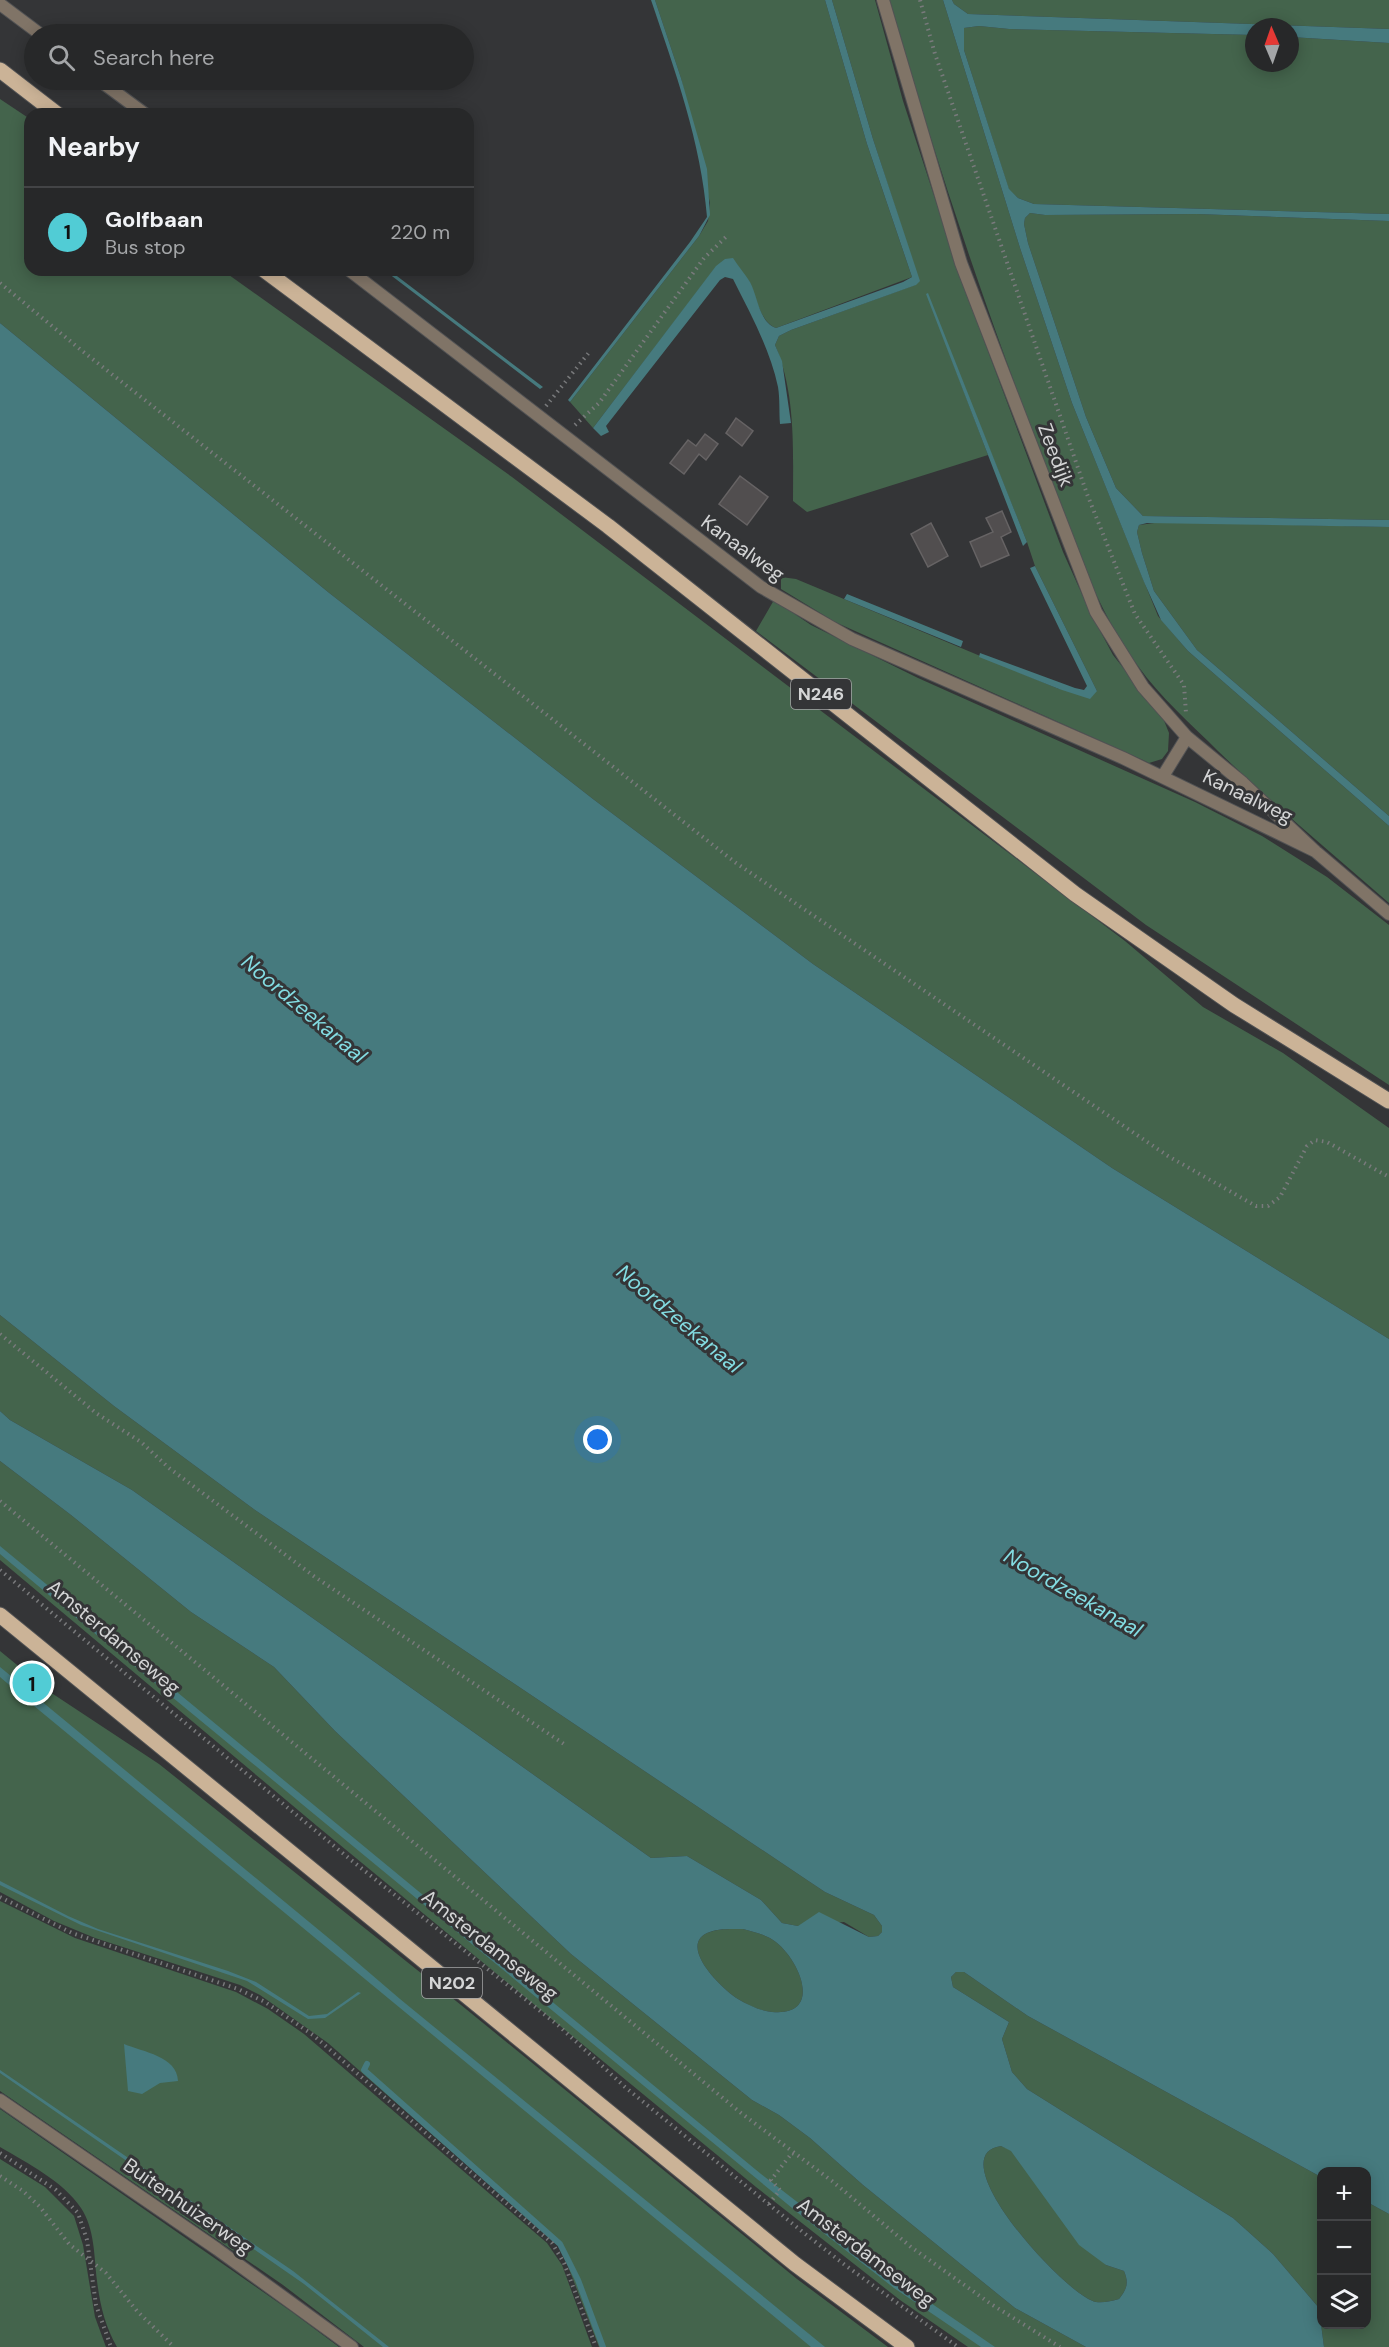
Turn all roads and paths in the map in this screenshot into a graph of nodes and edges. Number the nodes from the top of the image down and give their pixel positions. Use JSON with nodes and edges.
{"nodes":[{"id":1,"x":883,"y":0,"type":"edge"},
{"id":2,"x":920,"y":0,"type":"edge"},
{"id":3,"x":0,"y":4,"type":"edge"},
{"id":4,"x":27,"y":24,"type":"edge"},
{"id":5,"x":0,"y":70,"type":"edge"},
{"id":6,"x":24,"y":89,"type":"edge"},
{"id":7,"x":26,"y":90,"type":"edge"},
{"id":8,"x":113,"y":90,"type":"edge"},
{"id":9,"x":49,"y":108,"type":"edge"},
{"id":10,"x":137,"y":108,"type":"edge"},
{"id":11,"x":728,"y":235,"type":"dead end"},
{"id":12,"x":272,"y":276,"type":"edge"},
{"id":13,"x":357,"y":276,"type":"edge"},
{"id":14,"x":0,"y":283,"type":"edge"},
{"id":15,"x":591,"y":350,"type":"dead end"},
{"id":16,"x":538,"y":416,"type":"junction"},
{"id":17,"x":563,"y":435,"type":"junction"},
{"id":18,"x":1187,"y":737,"type":"junction"},
{"id":19,"x":1163,"y":776,"type":"junction"},
{"id":20,"x":1315,"y":852,"type":"junction"},
{"id":21,"x":1389,"y":914,"type":"edge"},
{"id":22,"x":1389,"y":1101,"type":"edge"},
{"id":23,"x":1389,"y":1177,"type":"edge"},
{"id":24,"x":0,"y":1334,"type":"edge"},
{"id":25,"x":0,"y":1501,"type":"edge"},
{"id":26,"x":0,"y":1570,"type":"edge"},
{"id":27,"x":0,"y":1615,"type":"edge"},
{"id":28,"x":564,"y":1744,"type":"dead end"},
{"id":29,"x":0,"y":1897,"type":"edge"},
{"id":30,"x":0,"y":2100,"type":"edge"},
{"id":31,"x":0,"y":2153,"type":"edge"},
{"id":32,"x":802,"y":2161,"type":"dead end"},
{"id":33,"x":0,"y":2176,"type":"edge"},
{"id":34,"x":769,"y":2204,"type":"junction"},
{"id":35,"x":90,"y":2261,"type":"junction"},
{"id":36,"x":111,"y":2347,"type":"edge"},
{"id":37,"x":174,"y":2347,"type":"edge"},
{"id":38,"x":352,"y":2347,"type":"edge"},
{"id":39,"x":596,"y":2347,"type":"edge"},
{"id":40,"x":907,"y":2347,"type":"edge"},
{"id":41,"x":958,"y":2347,"type":"edge"},
{"id":42,"x":1060,"y":2347,"type":"edge"}],
"edges":[{"from":1,"to":18,"type":"street","name":"Zeedijk"},
{"from":2,"to":18,"type":"path"},
{"from":3,"to":4,"type":"street"},
{"from":5,"to":6,"type":"main road"},
{"from":7,"to":9,"type":"main road"},
{"from":8,"to":10,"type":"street"},
{"from":11,"to":17,"type":"path"},
{"from":12,"to":22,"type":"main road","number":"N246"},
{"from":13,"to":16,"type":"street","name":"Kanaalweg"},
{"from":14,"to":23,"type":"path"},
{"from":15,"to":16,"type":"path"},
{"from":16,"to":17,"type":"street","name":"Kanaalweg"},
{"from":17,"to":19,"type":"street","name":"Kanaalweg"},
{"from":18,"to":19,"type":"street"},
{"from":18,"to":20,"type":"street","name":"Zeedijk"},
{"from":19,"to":20,"type":"street","name":"Kanaalweg"},
{"from":20,"to":21,"type":"street"},
{"from":24,"to":28,"type":"path"},
{"from":25,"to":42,"type":"path"},
{"from":26,"to":34,"type":"path","name":"Amsterdamseweg"},
{"from":27,"to":40,"type":"main road","number":"N202"},
{"from":29,"to":39,"type":"path"},
{"from":30,"to":38,"type":"street","name":"Buitenhuizerweg"},
{"from":31,"to":35,"type":"path"},
{"from":32,"to":34,"type":"path"},
{"from":33,"to":35,"type":"path"},
{"from":34,"to":41,"type":"path","name":"Amsterdamseweg"},
{"from":35,"to":36,"type":"path"},
{"from":35,"to":37,"type":"path"}]}
